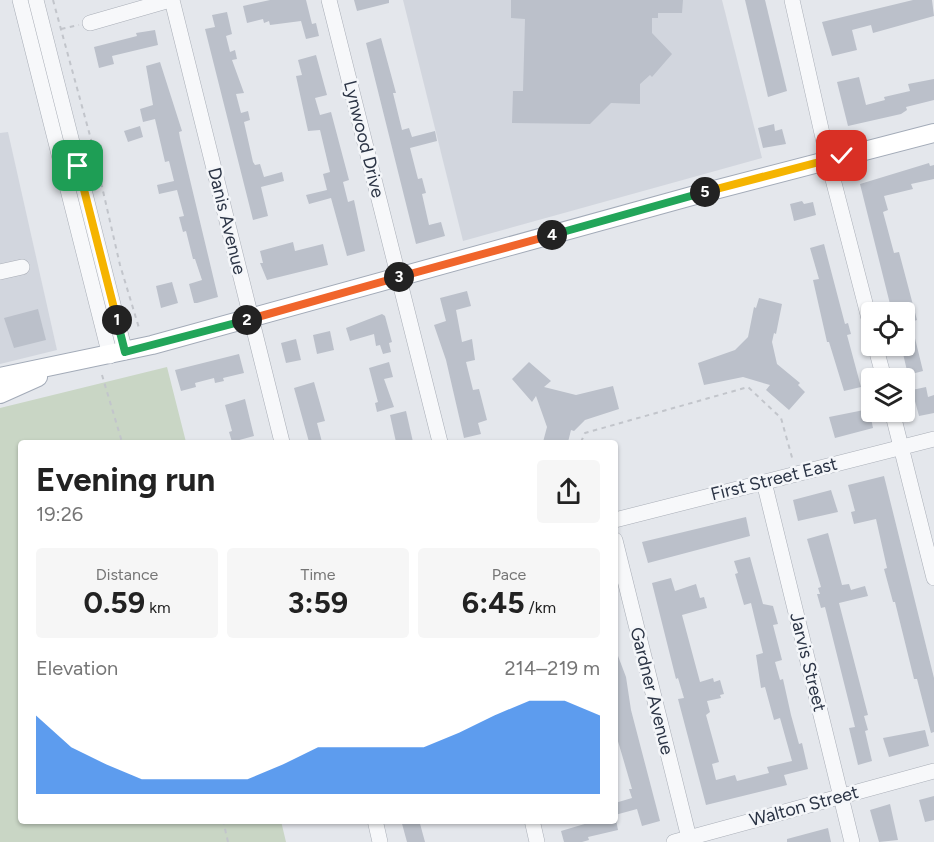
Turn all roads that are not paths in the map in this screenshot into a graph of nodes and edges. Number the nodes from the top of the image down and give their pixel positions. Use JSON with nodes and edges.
{"nodes":[{"id":1,"x":20,"y":0,"type":"edge"},
{"id":2,"x":36,"y":0,"type":"edge"},
{"id":3,"x":171,"y":0,"type":"edge"},
{"id":4,"x":329,"y":0,"type":"edge"},
{"id":5,"x":796,"y":1,"type":"edge"},
{"id":6,"x":90,"y":23,"type":"road end"},
{"id":7,"x":934,"y":133,"type":"edge"},
{"id":8,"x":828,"y":160,"type":"junction"},
{"id":9,"x":22,"y":267,"type":"dead end"},
{"id":10,"x":0,"y":272,"type":"edge"},
{"id":11,"x":398,"y":277,"type":"junction"},
{"id":12,"x":865,"y":302,"type":"edge"},
{"id":13,"x":251,"y":319,"type":"junction"},
{"id":14,"x":118,"y":354,"type":"junction"},
{"id":15,"x":64,"y":365,"type":"junction"},
{"id":16,"x":0,"y":377,"type":"edge"},
{"id":17,"x":0,"y":394,"type":"edge"},
{"id":18,"x":895,"y":422,"type":"edge"},
{"id":19,"x":934,"y":439,"type":"edge"},
{"id":20,"x":281,"y":440,"type":"edge"},
{"id":21,"x":439,"y":440,"type":"edge"},
{"id":22,"x":901,"y":447,"type":"junction"},
{"id":23,"x":764,"y":482,"type":"junction"},
{"id":24,"x":618,"y":519,"type":"edge"},
{"id":25,"x":618,"y":553,"type":"edge"},
{"id":26,"x":934,"y":578,"type":"edge"},
{"id":27,"x":934,"y":771,"type":"edge"},
{"id":28,"x":840,"y":796,"type":"junction"},
{"id":29,"x":376,"y":824,"type":"edge"},
{"id":30,"x":533,"y":824,"type":"edge"},
{"id":31,"x":684,"y":841,"type":"edge"},
{"id":32,"x":380,"y":842,"type":"edge"},
{"id":33,"x":537,"y":842,"type":"edge"},
{"id":34,"x":852,"y":842,"type":"edge"}],
"edges":[{"from":1,"to":14,"type":"street"},
{"from":2,"to":14,"type":"street"},
{"from":3,"to":6,"type":"street"},
{"from":3,"to":13,"type":"street","name":"Danis Avenue"},
{"from":4,"to":11,"type":"street","name":"Lynwood Drive"},
{"from":5,"to":8,"type":"street"},
{"from":7,"to":8,"type":"main road"},
{"from":8,"to":11,"type":"main road"},
{"from":8,"to":12,"type":"street"},
{"from":9,"to":10,"type":"street"},
{"from":11,"to":13,"type":"main road"},
{"from":11,"to":21,"type":"street","name":"Lynwood Drive"},
{"from":13,"to":14,"type":"main road"},
{"from":13,"to":20,"type":"street","name":"Danis Avenue"},
{"from":14,"to":15,"type":"main road"},
{"from":15,"to":16,"type":"main road"},
{"from":15,"to":17,"type":"main road"},
{"from":18,"to":22,"type":"street"},
{"from":19,"to":22,"type":"street","name":"First Street East"},
{"from":22,"to":23,"type":"street","name":"First Street East"},
{"from":22,"to":26,"type":"street"},
{"from":23,"to":24,"type":"street","name":"First Street East"},
{"from":23,"to":28,"type":"street","name":"Jarvis Street"},
{"from":25,"to":31,"type":"street","name":"Gardner Avenue"},
{"from":27,"to":28,"type":"street","name":"Walton Street"},
{"from":28,"to":31,"type":"street","name":"Walton Street"},
{"from":28,"to":34,"type":"street","name":"Jarvis Street"},
{"from":29,"to":32,"type":"street"},
{"from":30,"to":33,"type":"street"}]}
